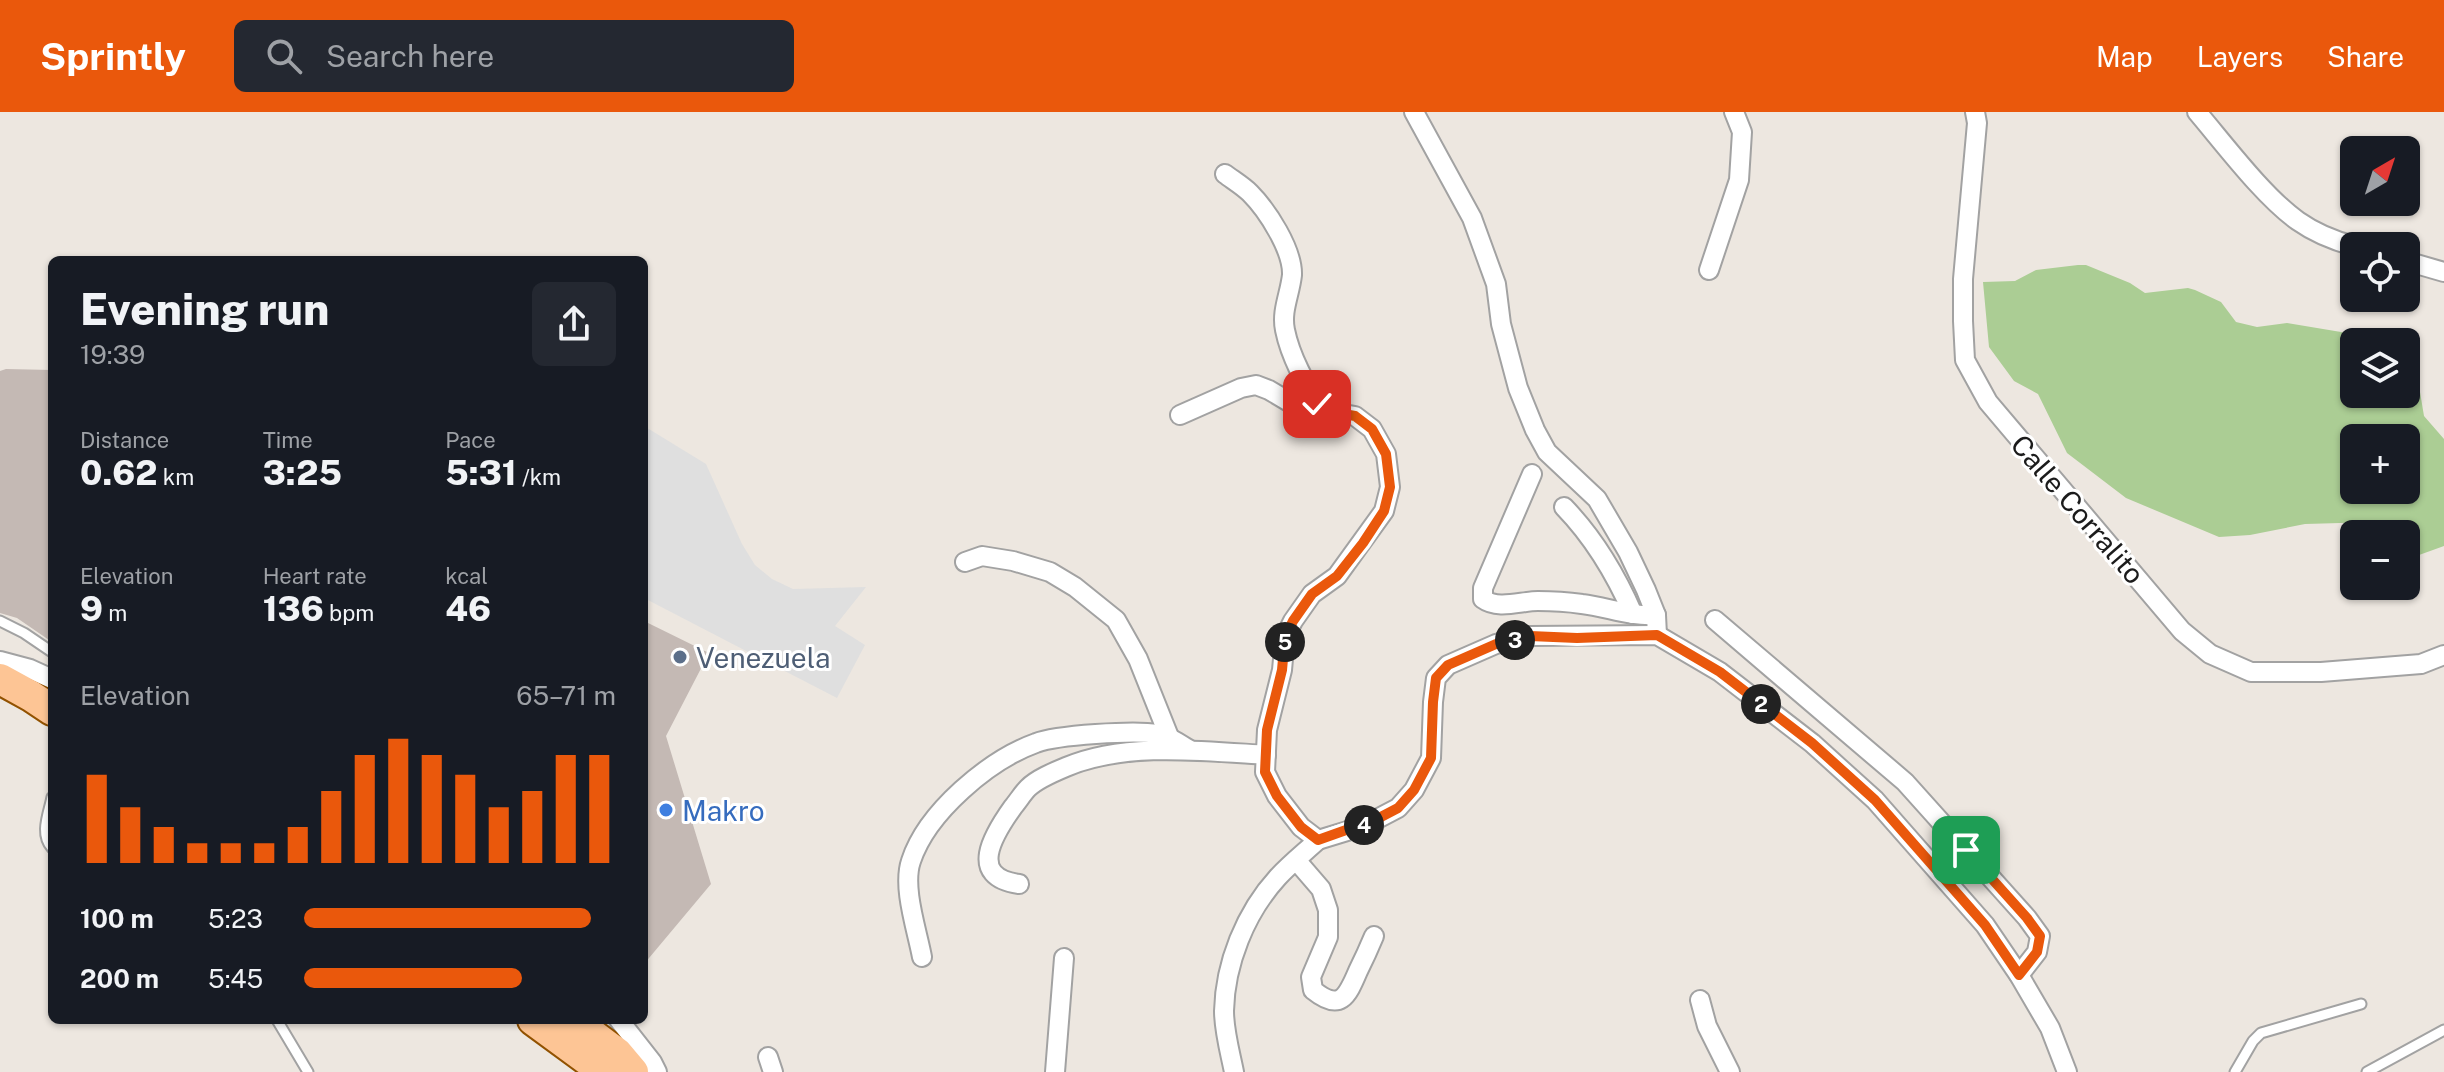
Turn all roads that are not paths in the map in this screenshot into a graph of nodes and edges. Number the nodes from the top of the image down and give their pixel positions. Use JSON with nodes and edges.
{"nodes":[{"id":1,"x":1414,"y":112,"type":"edge"},
{"id":2,"x":1734,"y":112,"type":"edge"},
{"id":3,"x":1975,"y":112,"type":"edge"},
{"id":4,"x":2197,"y":112,"type":"edge"},
{"id":5,"x":1225,"y":174,"type":"dead end"},
{"id":6,"x":2340,"y":242,"type":"edge"},
{"id":7,"x":2420,"y":265,"type":"edge"},
{"id":8,"x":1709,"y":270,"type":"dead end"},
{"id":9,"x":2444,"y":272,"type":"edge"},
{"id":10,"x":1180,"y":415,"type":"dead end"},
{"id":11,"x":1324,"y":415,"type":"junction"},
{"id":12,"x":1532,"y":474,"type":"dead end"},
{"id":13,"x":1564,"y":507,"type":"dead end"},
{"id":14,"x":965,"y":562,"type":"dead end"},
{"id":15,"x":1633,"y":614,"type":"junction"},
{"id":16,"x":1656,"y":615,"type":"junction"},
{"id":17,"x":1715,"y":620,"type":"dead end"},
{"id":18,"x":0,"y":621,"type":"edge"},
{"id":19,"x":1657,"y":635,"type":"junction"},
{"id":20,"x":48,"y":649,"type":"edge"},
{"id":21,"x":2444,"y":655,"type":"edge"},
{"id":22,"x":0,"y":662,"type":"edge"},
{"id":23,"x":48,"y":677,"type":"edge"},
{"id":24,"x":0,"y":679,"type":"edge"},
{"id":25,"x":48,"y":688,"type":"edge"},
{"id":26,"x":48,"y":708,"type":"edge"},
{"id":27,"x":1170,"y":739,"type":"junction"},
{"id":28,"x":1190,"y":750,"type":"junction"},
{"id":29,"x":1266,"y":755,"type":"junction"},
{"id":30,"x":48,"y":816,"type":"edge"},
{"id":31,"x":1318,"y":840,"type":"junction"},
{"id":32,"x":48,"y":844,"type":"edge"},
{"id":33,"x":1296,"y":860,"type":"junction"},
{"id":34,"x":1019,"y":884,"type":"dead end"},
{"id":35,"x":1374,"y":936,"type":"dead end"},
{"id":36,"x":922,"y":957,"type":"dead end"},
{"id":37,"x":1064,"y":958,"type":"dead end"},
{"id":38,"x":2019,"y":975,"type":"junction"},
{"id":39,"x":1700,"y":1000,"type":"dead end"},
{"id":40,"x":2361,"y":1004,"type":"dead end"},
{"id":41,"x":279,"y":1024,"type":"edge"},
{"id":42,"x":538,"y":1024,"type":"edge"},
{"id":43,"x":578,"y":1024,"type":"edge"},
{"id":44,"x":622,"y":1024,"type":"edge"},
{"id":45,"x":2444,"y":1030,"type":"edge"},
{"id":46,"x":308,"y":1072,"type":"edge"},
{"id":47,"x":604,"y":1072,"type":"edge"},
{"id":48,"x":633,"y":1072,"type":"edge"},
{"id":49,"x":657,"y":1072,"type":"edge"},
{"id":50,"x":1055,"y":1072,"type":"edge"},
{"id":51,"x":1234,"y":1072,"type":"edge"},
{"id":52,"x":1730,"y":1072,"type":"edge"},
{"id":53,"x":2067,"y":1072,"type":"edge"},
{"id":54,"x":2235,"y":1072,"type":"edge"},
{"id":55,"x":2367,"y":1072,"type":"edge"}],
"edges":[{"from":1,"to":16,"type":"street"},
{"from":2,"to":8,"type":"street"},
{"from":3,"to":21,"type":"street","name":"Calle Corralito"},
{"from":4,"to":6,"type":"street"},
{"from":5,"to":11,"type":"street"},
{"from":7,"to":9,"type":"street"},
{"from":10,"to":11,"type":"street"},
{"from":11,"to":29,"type":"street"},
{"from":12,"to":15,"type":"street"},
{"from":13,"to":15,"type":"street"},
{"from":14,"to":27,"type":"street"},
{"from":15,"to":16,"type":"street"},
{"from":16,"to":19,"type":"street"},
{"from":17,"to":38,"type":"street"},
{"from":18,"to":20,"type":"lane"},
{"from":19,"to":31,"type":"street"},
{"from":19,"to":38,"type":"street"},
{"from":22,"to":23,"type":"street"},
{"from":22,"to":25,"type":"main road"},
{"from":24,"to":26,"type":"main road"},
{"from":27,"to":28,"type":"street"},
{"from":27,"to":36,"type":"street"},
{"from":28,"to":29,"type":"street"},
{"from":28,"to":34,"type":"street"},
{"from":29,"to":31,"type":"street"},
{"from":30,"to":32,"type":"lane"},
{"from":31,"to":33,"type":"street"},
{"from":33,"to":35,"type":"street"},
{"from":33,"to":51,"type":"street"},
{"from":37,"to":50,"type":"street"},
{"from":38,"to":53,"type":"street"},
{"from":39,"to":52,"type":"street"},
{"from":40,"to":54,"type":"lane"},
{"from":41,"to":46,"type":"lane"},
{"from":42,"to":47,"type":"main road"},
{"from":43,"to":48,"type":"main road"},
{"from":44,"to":49,"type":"street"},
{"from":45,"to":55,"type":"lane"}]}
